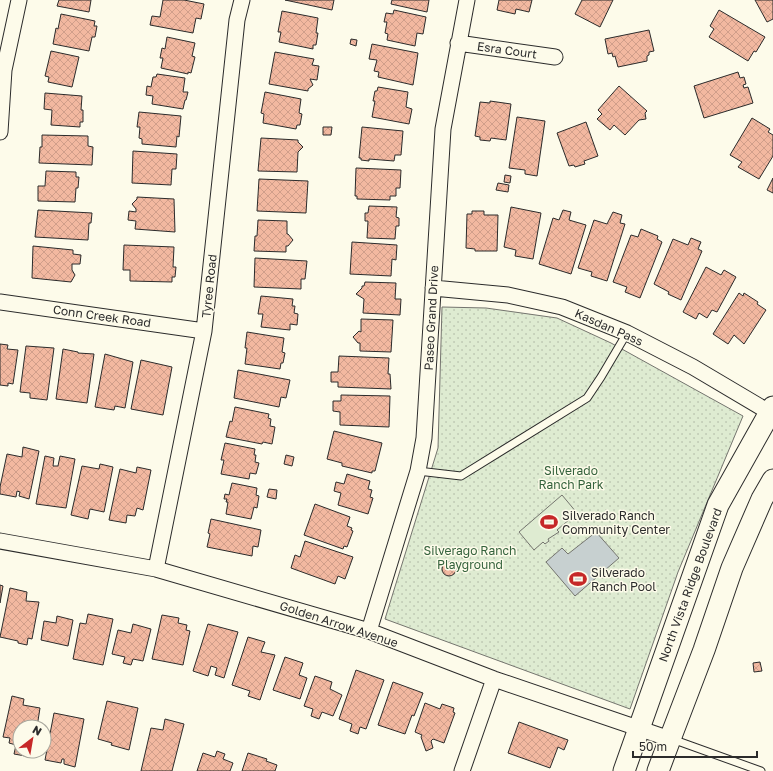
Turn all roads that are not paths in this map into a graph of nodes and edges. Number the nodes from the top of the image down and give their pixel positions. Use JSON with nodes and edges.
{"nodes":[{"id":1,"x":19,"y":0,"type":"edge"},
{"id":2,"x":242,"y":0,"type":"edge"},
{"id":3,"x":467,"y":0,"type":"edge"},
{"id":4,"x":458,"y":43,"type":"junction"},
{"id":5,"x":555,"y":57,"type":"dead end"},
{"id":6,"x":0,"y":132,"type":"edge"},
{"id":7,"x":433,"y":288,"type":"junction"},
{"id":8,"x":0,"y":302,"type":"edge"},
{"id":9,"x":204,"y":331,"type":"junction"},
{"id":10,"x":627,"y":334,"type":"junction"},
{"id":11,"x":771,"y":410,"type":"edge"},
{"id":12,"x":418,"y":471,"type":"junction"},
{"id":13,"x":773,"y":480,"type":"edge"},
{"id":14,"x":0,"y":541,"type":"edge"},
{"id":15,"x":156,"y":569,"type":"junction"},
{"id":16,"x":369,"y":631,"type":"junction"},
{"id":17,"x":494,"y":679,"type":"junction"},
{"id":18,"x":639,"y":729,"type":"junction"},
{"id":19,"x":670,"y":739,"type":"junction"},
{"id":20,"x":750,"y":769,"type":"edge"},
{"id":21,"x":462,"y":771,"type":"edge"},
{"id":22,"x":624,"y":771,"type":"edge"},
{"id":23,"x":658,"y":771,"type":"edge"},
{"id":24,"x":761,"y":771,"type":"edge"}],
"edges":[{"from":1,"to":6,"type":"street"},
{"from":2,"to":9,"type":"street","name":"Tyree Road"},
{"from":3,"to":4,"type":"street","name":"Paseo Grand Drive"},
{"from":4,"to":5,"type":"street","name":"Esra Court"},
{"from":4,"to":7,"type":"street","name":"Paseo Grand Drive"},
{"from":7,"to":10,"type":"street","name":"Kasdan Pass"},
{"from":7,"to":12,"type":"street","name":"Paseo Grand Drive"},
{"from":8,"to":9,"type":"street","name":"Conn Creek Road"},
{"from":9,"to":15,"type":"street","name":"Tyree Road"},
{"from":10,"to":11,"type":"street","name":"Kasdan Pass"},
{"from":10,"to":12,"type":"lane"},
{"from":11,"to":18,"type":"street","name":"North Vista Ridge Boulevard"},
{"from":12,"to":16,"type":"street","name":"Paseo Grand Drive"},
{"from":13,"to":19,"type":"street"},
{"from":14,"to":15,"type":"street","name":"Golden Arrow Avenue"},
{"from":15,"to":16,"type":"street","name":"Golden Arrow Avenue"},
{"from":16,"to":17,"type":"street","name":"Golden Arrow Avenue"},
{"from":17,"to":18,"type":"street","name":"Golden Arrow Avenue"},
{"from":17,"to":21,"type":"street"},
{"from":18,"to":19,"type":"street","name":"Golden Arrow Avenue"},
{"from":18,"to":22,"type":"street","name":"North Vista Ridge Boulevard"},
{"from":19,"to":20,"type":"lane"},
{"from":19,"to":23,"type":"street"},
{"from":20,"to":24,"type":"lane"}]}
